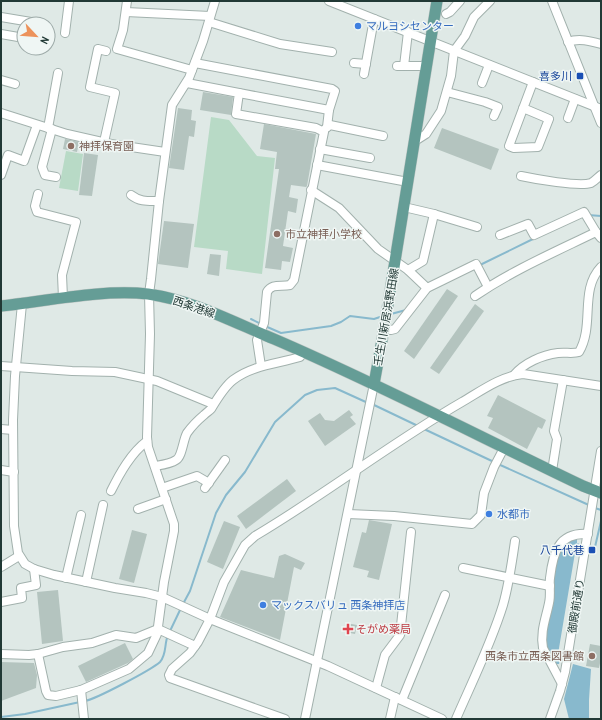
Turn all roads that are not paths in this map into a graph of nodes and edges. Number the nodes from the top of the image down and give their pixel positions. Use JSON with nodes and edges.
{"nodes":[{"id":1,"x":69,"y":1,"type":"edge"},
{"id":2,"x":127,"y":1,"type":"edge"},
{"id":3,"x":215,"y":1,"type":"edge"},
{"id":4,"x":329,"y":1,"type":"edge"},
{"id":5,"x":437,"y":1,"type":"edge"},
{"id":6,"x":460,"y":1,"type":"edge"},
{"id":7,"x":490,"y":1,"type":"edge"},
{"id":8,"x":552,"y":1,"type":"edge"},
{"id":9,"x":337,"y":3,"type":"edge"},
{"id":10,"x":126,"y":12,"type":"junction"},
{"id":11,"x":446,"y":14,"type":"dead end"},
{"id":12,"x":1,"y":17,"type":"edge"},
{"id":13,"x":210,"y":19,"type":"junction"},
{"id":14,"x":374,"y":19,"type":"junction"},
{"id":15,"x":16,"y":20,"type":"edge"},
{"id":16,"x":65,"y":32,"type":"dead end"},
{"id":17,"x":408,"y":32,"type":"junction"},
{"id":18,"x":1,"y":34,"type":"edge"},
{"id":19,"x":16,"y":37,"type":"edge"},
{"id":20,"x":431,"y":41,"type":"junction"},
{"id":21,"x":568,"y":42,"type":"junction"},
{"id":22,"x":601,"y":44,"type":"edge"},
{"id":23,"x":106,"y":51,"type":"dead end"},
{"id":24,"x":454,"y":51,"type":"junction"},
{"id":25,"x":332,"y":52,"type":"dead end"},
{"id":26,"x":354,"y":63,"type":"dead end"},
{"id":27,"x":366,"y":64,"type":"junction"},
{"id":28,"x":489,"y":65,"type":"junction"},
{"id":29,"x":427,"y":66,"type":"junction"},
{"id":30,"x":194,"y":67,"type":"junction"},
{"id":31,"x":58,"y":73,"type":"dead end"},
{"id":32,"x":364,"y":74,"type":"dead end"},
{"id":33,"x":1,"y":80,"type":"edge"},
{"id":34,"x":482,"y":82,"type":"dead end"},
{"id":35,"x":533,"y":82,"type":"junction"},
{"id":36,"x":187,"y":83,"type":"junction"},
{"id":37,"x":15,"y":84,"type":"dead end"},
{"id":38,"x":447,"y":92,"type":"junction"},
{"id":39,"x":239,"y":93,"type":"junction"},
{"id":40,"x":575,"y":99,"type":"junction"},
{"id":41,"x":523,"y":108,"type":"junction"},
{"id":42,"x":598,"y":108,"type":"edge"},
{"id":43,"x":329,"y":110,"type":"junction"},
{"id":44,"x":2,"y":114,"type":"edge"},
{"id":45,"x":494,"y":116,"type":"dead end"},
{"id":46,"x":568,"y":118,"type":"dead end"},
{"id":47,"x":1,"y":122,"type":"edge"},
{"id":48,"x":601,"y":124,"type":"edge"},
{"id":49,"x":37,"y":125,"type":"junction"},
{"id":50,"x":50,"y":129,"type":"junction"},
{"id":51,"x":325,"y":129,"type":"junction"},
{"id":52,"x":383,"y":136,"type":"dead end"},
{"id":53,"x":415,"y":141,"type":"junction"},
{"id":54,"x":104,"y":142,"type":"junction"},
{"id":55,"x":320,"y":149,"type":"junction"},
{"id":56,"x":165,"y":152,"type":"junction"},
{"id":57,"x":370,"y":158,"type":"dead end"},
{"id":58,"x":316,"y":164,"type":"junction"},
{"id":59,"x":601,"y":174,"type":"edge"},
{"id":60,"x":1,"y":175,"type":"edge"},
{"id":61,"x":521,"y":176,"type":"dead end"},
{"id":62,"x":56,"y":177,"type":"dead end"},
{"id":63,"x":408,"y":182,"type":"junction"},
{"id":64,"x":311,"y":190,"type":"junction"},
{"id":65,"x":38,"y":194,"type":"dead end"},
{"id":66,"x":131,"y":195,"type":"dead end"},
{"id":67,"x":159,"y":201,"type":"junction"},
{"id":68,"x":404,"y":207,"type":"junction"},
{"id":69,"x":434,"y":214,"type":"junction"},
{"id":70,"x":478,"y":227,"type":"dead end"},
{"id":71,"x":500,"y":235,"type":"dead end"},
{"id":72,"x":598,"y":235,"type":"edge"},
{"id":73,"x":395,"y":261,"type":"junction"},
{"id":74,"x":601,"y":267,"type":"edge"},
{"id":75,"x":408,"y":270,"type":"junction"},
{"id":76,"x":488,"y":287,"type":"junction"},
{"id":77,"x":428,"y":288,"type":"junction"},
{"id":78,"x":149,"y":294,"type":"junction"},
{"id":79,"x":475,"y":296,"type":"dead end"},
{"id":80,"x":63,"y":298,"type":"junction"},
{"id":81,"x":22,"y":304,"type":"junction"},
{"id":82,"x":1,"y":306,"type":"edge"},
{"id":83,"x":384,"y":329,"type":"junction"},
{"id":84,"x":260,"y":333,"type":"junction"},
{"id":85,"x":303,"y":352,"type":"junction"},
{"id":86,"x":1,"y":366,"type":"edge"},
{"id":87,"x":261,"y":366,"type":"junction"},
{"id":88,"x":16,"y":367,"type":"junction"},
{"id":89,"x":514,"y":375,"type":"junction"},
{"id":90,"x":149,"y":379,"type":"junction"},
{"id":91,"x":563,"y":380,"type":"junction"},
{"id":92,"x":374,"y":384,"type":"junction"},
{"id":93,"x":601,"y":386,"type":"edge"},
{"id":94,"x":213,"y":404,"type":"junction"},
{"id":95,"x":438,"y":416,"type":"junction"},
{"id":96,"x":1,"y":429,"type":"edge"},
{"id":97,"x":13,"y":430,"type":"junction"},
{"id":98,"x":147,"y":441,"type":"junction"},
{"id":99,"x":504,"y":448,"type":"junction"},
{"id":100,"x":601,"y":451,"type":"edge"},
{"id":101,"x":225,"y":460,"type":"dead end"},
{"id":102,"x":155,"y":466,"type":"junction"},
{"id":103,"x":1,"y":470,"type":"edge"},
{"id":104,"x":357,"y":470,"type":"junction"},
{"id":105,"x":552,"y":471,"type":"junction"},
{"id":106,"x":14,"y":472,"type":"junction"},
{"id":107,"x":162,"y":488,"type":"junction"},
{"id":108,"x":111,"y":491,"type":"dead end"},
{"id":109,"x":598,"y":492,"type":"edge"},
{"id":110,"x":166,"y":499,"type":"junction"},
{"id":111,"x":103,"y":505,"type":"dead end"},
{"id":112,"x":138,"y":508,"type":"dead end"},
{"id":113,"x":348,"y":514,"type":"junction"},
{"id":114,"x":81,"y":515,"type":"dead end"},
{"id":115,"x":411,"y":532,"type":"dead end"},
{"id":116,"x":588,"y":534,"type":"junction"},
{"id":117,"x":515,"y":541,"type":"dead end"},
{"id":118,"x":19,"y":556,"type":"junction"},
{"id":119,"x":1,"y":567,"type":"edge"},
{"id":120,"x":463,"y":568,"type":"dead end"},
{"id":121,"x":34,"y":569,"type":"junction"},
{"id":122,"x":66,"y":578,"type":"junction"},
{"id":123,"x":509,"y":578,"type":"junction"},
{"id":124,"x":86,"y":582,"type":"junction"},
{"id":125,"x":550,"y":586,"type":"junction"},
{"id":126,"x":445,"y":595,"type":"dead end"},
{"id":127,"x":162,"y":597,"type":"junction"},
{"id":128,"x":1,"y":602,"type":"edge"},
{"id":129,"x":210,"y":619,"type":"junction"},
{"id":130,"x":158,"y":628,"type":"junction"},
{"id":131,"x":195,"y":646,"type":"junction"},
{"id":132,"x":1,"y":654,"type":"edge"},
{"id":133,"x":38,"y":654,"type":"junction"},
{"id":134,"x":317,"y":661,"type":"junction"},
{"id":135,"x":562,"y":684,"type":"junction"},
{"id":136,"x":376,"y":688,"type":"junction"},
{"id":137,"x":81,"y":692,"type":"junction"},
{"id":138,"x":399,"y":699,"type":"junction"},
{"id":139,"x":84,"y":719,"type":"edge"},
{"id":140,"x":285,"y":719,"type":"edge"},
{"id":141,"x":305,"y":719,"type":"edge"},
{"id":142,"x":390,"y":719,"type":"edge"},
{"id":143,"x":442,"y":719,"type":"edge"},
{"id":144,"x":456,"y":719,"type":"edge"},
{"id":145,"x":550,"y":719,"type":"edge"}],
"edges":[{"from":1,"to":16,"type":"street"},
{"from":2,"to":10,"type":"street"},
{"from":3,"to":13,"type":"street"},
{"from":4,"to":9,"type":"street"},
{"from":5,"to":20,"type":"main road","name":"壬生川新居浜野田線"},
{"from":6,"to":11,"type":"street"},
{"from":7,"to":24,"type":"street"},
{"from":8,"to":21,"type":"street"},
{"from":9,"to":14,"type":"street"},
{"from":10,"to":13,"type":"street"},
{"from":10,"to":30,"type":"street"},
{"from":12,"to":15,"type":"street"},
{"from":13,"to":25,"type":"street"},
{"from":13,"to":30,"type":"street"},
{"from":14,"to":17,"type":"street"},
{"from":14,"to":27,"type":"street"},
{"from":17,"to":20,"type":"street"},
{"from":17,"to":29,"type":"street"},
{"from":18,"to":19,"type":"street"},
{"from":20,"to":24,"type":"street"},
{"from":20,"to":29,"type":"main road","name":"壬生川新居浜野田線"},
{"from":21,"to":22,"type":"street"},
{"from":21,"to":42,"type":"street"},
{"from":23,"to":54,"type":"street"},
{"from":24,"to":28,"type":"street"},
{"from":24,"to":38,"type":"street"},
{"from":26,"to":27,"type":"street"},
{"from":27,"to":32,"type":"street"},
{"from":28,"to":34,"type":"street"},
{"from":28,"to":35,"type":"street"},
{"from":29,"to":53,"type":"main road","name":"壬生川新居浜野田線"},
{"from":30,"to":36,"type":"street"},
{"from":30,"to":43,"type":"street"},
{"from":31,"to":50,"type":"street"},
{"from":33,"to":37,"type":"street"},
{"from":35,"to":40,"type":"street"},
{"from":35,"to":41,"type":"street"},
{"from":36,"to":39,"type":"street"},
{"from":36,"to":56,"type":"street"},
{"from":38,"to":45,"type":"street"},
{"from":38,"to":53,"type":"street"},
{"from":39,"to":43,"type":"street"},
{"from":39,"to":51,"type":"street"},
{"from":40,"to":42,"type":"street"},
{"from":40,"to":46,"type":"street"},
{"from":41,"to":41,"type":"street"},
{"from":42,"to":48,"type":"street"},
{"from":43,"to":51,"type":"street"},
{"from":44,"to":47,"type":"street"},
{"from":44,"to":49,"type":"street"},
{"from":49,"to":50,"type":"street"},
{"from":49,"to":60,"type":"street"},
{"from":50,"to":54,"type":"street"},
{"from":50,"to":62,"type":"street"},
{"from":51,"to":52,"type":"street"},
{"from":51,"to":55,"type":"street"},
{"from":53,"to":63,"type":"main road","name":"壬生川新居浜野田線"},
{"from":54,"to":56,"type":"street"},
{"from":55,"to":57,"type":"street"},
{"from":55,"to":58,"type":"street"},
{"from":56,"to":67,"type":"street"},
{"from":58,"to":63,"type":"street"},
{"from":58,"to":64,"type":"street"},
{"from":59,"to":61,"type":"street"},
{"from":63,"to":68,"type":"main road","name":"壬生川新居浜野田線"},
{"from":64,"to":73,"type":"street"},
{"from":64,"to":84,"type":"street"},
{"from":65,"to":80,"type":"street"},
{"from":66,"to":67,"type":"street"},
{"from":67,"to":78,"type":"street"},
{"from":68,"to":69,"type":"street"},
{"from":68,"to":73,"type":"main road","name":"壬生川新居浜野田線"},
{"from":69,"to":70,"type":"street"},
{"from":69,"to":75,"type":"street"},
{"from":71,"to":72,"type":"street"},
{"from":72,"to":76,"type":"street"},
{"from":73,"to":75,"type":"street"},
{"from":73,"to":83,"type":"main road","name":"壬生川新居浜野田線"},
{"from":74,"to":89,"type":"street"},
{"from":75,"to":77,"type":"street"},
{"from":76,"to":77,"type":"street"},
{"from":76,"to":79,"type":"street"},
{"from":77,"to":83,"type":"street"},
{"from":78,"to":80,"type":"main road","name":"西条港線"},
{"from":78,"to":84,"type":"main road","name":"西条港線"},
{"from":78,"to":90,"type":"street"},
{"from":80,"to":81,"type":"main road","name":"西条港線"},
{"from":81,"to":82,"type":"main road","name":"西条港線"},
{"from":81,"to":88,"type":"street"},
{"from":83,"to":92,"type":"main road","name":"壬生川新居浜野田線"},
{"from":84,"to":85,"type":"main road","name":"西条港線"},
{"from":84,"to":87,"type":"street"},
{"from":85,"to":87,"type":"street"},
{"from":85,"to":92,"type":"main road","name":"西条港線"},
{"from":86,"to":88,"type":"street"},
{"from":87,"to":94,"type":"street"},
{"from":88,"to":90,"type":"street"},
{"from":88,"to":97,"type":"street"},
{"from":89,"to":91,"type":"street"},
{"from":89,"to":95,"type":"street"},
{"from":90,"to":94,"type":"street"},
{"from":90,"to":98,"type":"street"},
{"from":91,"to":93,"type":"street"},
{"from":91,"to":105,"type":"street"},
{"from":92,"to":95,"type":"main road"},
{"from":92,"to":104,"type":"street"},
{"from":94,"to":102,"type":"street"},
{"from":95,"to":99,"type":"main road"},
{"from":95,"to":104,"type":"street"},
{"from":96,"to":97,"type":"street"},
{"from":97,"to":106,"type":"street"},
{"from":98,"to":102,"type":"street"},
{"from":98,"to":108,"type":"street"},
{"from":99,"to":105,"type":"main road"},
{"from":99,"to":113,"type":"street"},
{"from":100,"to":109,"type":"street","name":"御殿前通り"},
{"from":101,"to":107,"type":"street"},
{"from":102,"to":107,"type":"street"},
{"from":103,"to":106,"type":"street"},
{"from":104,"to":113,"type":"street"},
{"from":104,"to":129,"type":"street"},
{"from":105,"to":109,"type":"main road"},
{"from":106,"to":118,"type":"street"},
{"from":107,"to":110,"type":"street"},
{"from":109,"to":116,"type":"street","name":"御殿前通り"},
{"from":110,"to":112,"type":"street"},
{"from":110,"to":127,"type":"street"},
{"from":111,"to":124,"type":"street"},
{"from":113,"to":134,"type":"street"},
{"from":114,"to":122,"type":"street"},
{"from":115,"to":136,"type":"street"},
{"from":116,"to":125,"type":"street"},
{"from":116,"to":135,"type":"street","name":"御殿前通り"},
{"from":117,"to":123,"type":"street"},
{"from":118,"to":119,"type":"street"},
{"from":118,"to":121,"type":"street"},
{"from":120,"to":123,"type":"street"},
{"from":121,"to":122,"type":"street"},
{"from":121,"to":128,"type":"street"},
{"from":122,"to":124,"type":"street"},
{"from":123,"to":125,"type":"street"},
{"from":123,"to":144,"type":"street"},
{"from":124,"to":127,"type":"street"},
{"from":125,"to":135,"type":"street"},
{"from":126,"to":138,"type":"street"},
{"from":127,"to":129,"type":"street"},
{"from":127,"to":130,"type":"street"},
{"from":129,"to":131,"type":"street"},
{"from":129,"to":134,"type":"street"},
{"from":130,"to":131,"type":"street"},
{"from":130,"to":133,"type":"street"},
{"from":130,"to":137,"type":"street"},
{"from":131,"to":140,"type":"street"},
{"from":132,"to":133,"type":"street"},
{"from":133,"to":137,"type":"street"},
{"from":134,"to":136,"type":"street"},
{"from":134,"to":141,"type":"street"},
{"from":135,"to":145,"type":"street","name":"御殿前通り"},
{"from":136,"to":138,"type":"street"},
{"from":137,"to":139,"type":"street"},
{"from":138,"to":142,"type":"street"},
{"from":138,"to":143,"type":"street"}]}
